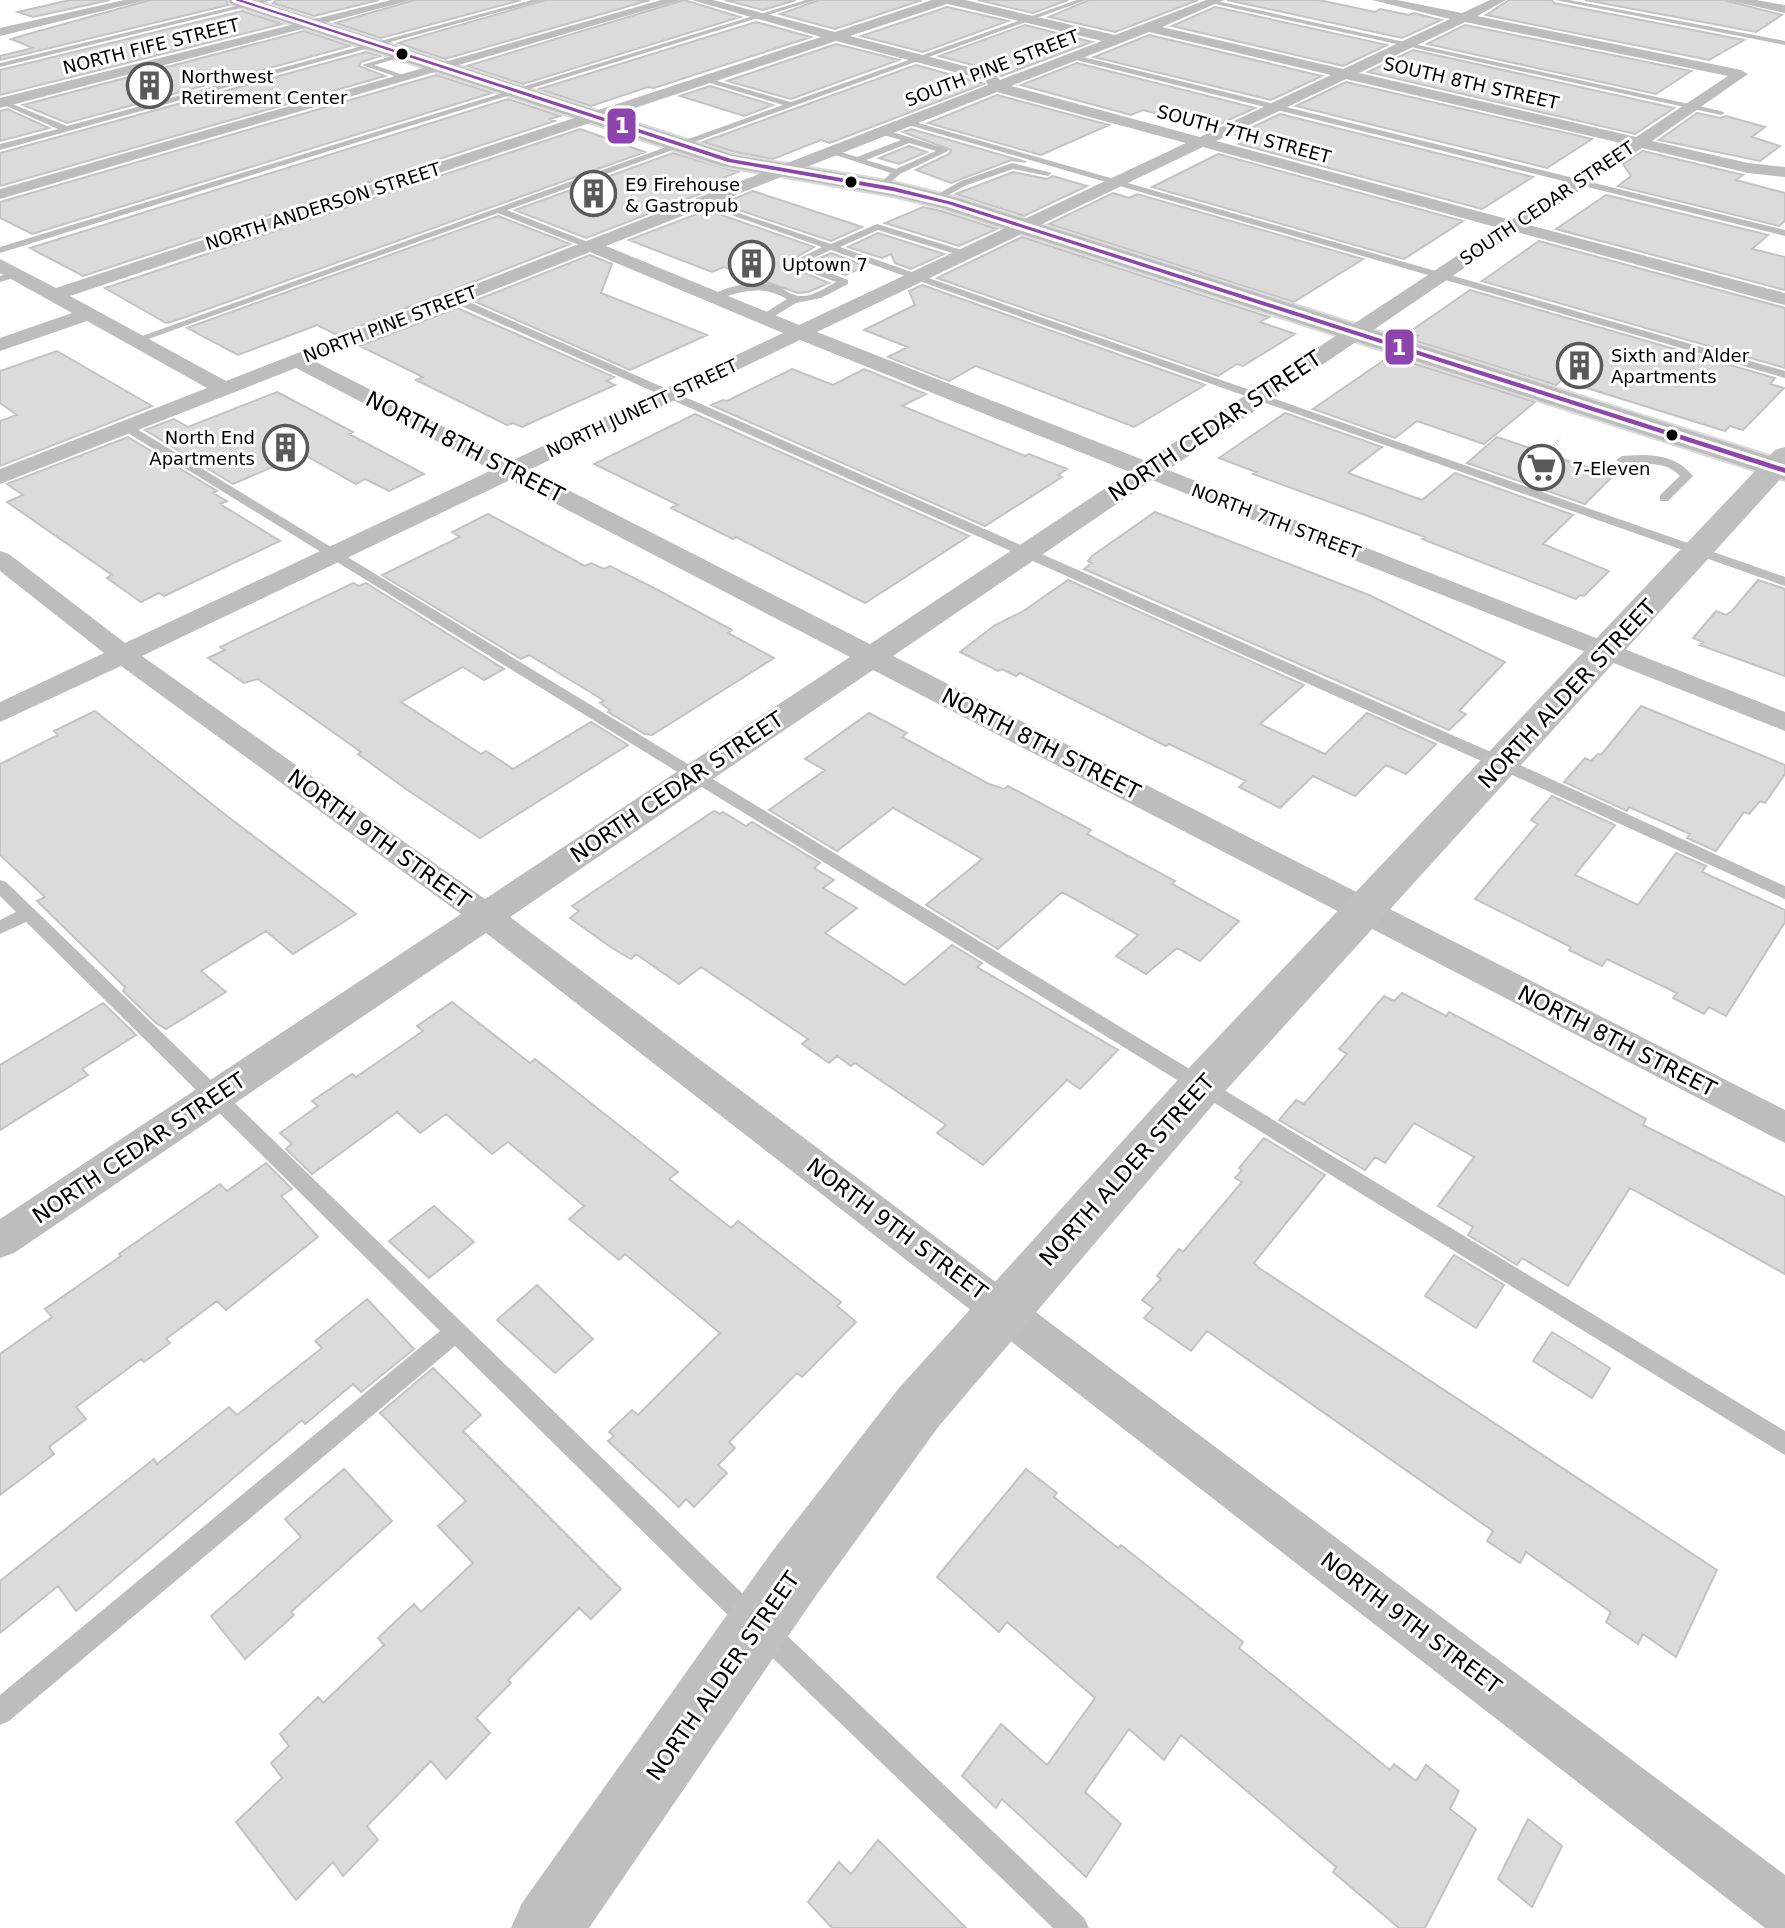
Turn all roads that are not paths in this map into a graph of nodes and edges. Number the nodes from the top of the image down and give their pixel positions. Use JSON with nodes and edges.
{"nodes":[{"id":1,"x":141,"y":0,"type":"edge"},
{"id":2,"x":270,"y":0,"type":"edge"},
{"id":3,"x":406,"y":0,"type":"edge"},
{"id":4,"x":540,"y":0,"type":"edge"},
{"id":5,"x":675,"y":0,"type":"edge"},
{"id":6,"x":698,"y":0,"type":"edge"},
{"id":7,"x":813,"y":0,"type":"edge"},
{"id":8,"x":946,"y":0,"type":"edge"},
{"id":9,"x":1083,"y":0,"type":"edge"},
{"id":10,"x":1378,"y":0,"type":"edge"},
{"id":11,"x":1500,"y":0,"type":"edge"},
{"id":12,"x":1558,"y":0,"type":"edge"},
{"id":13,"x":1733,"y":0,"type":"edge"},
{"id":14,"x":1215,"y":1,"type":"edge"},
{"id":15,"x":244,"y":2,"type":"edge"},
{"id":16,"x":1785,"y":9,"type":"edge"},
{"id":17,"x":759,"y":16,"type":"junction"},
{"id":18,"x":1464,"y":17,"type":"junction"},
{"id":19,"x":1030,"y":19,"type":"junction"},
{"id":20,"x":311,"y":24,"type":"junction"},
{"id":21,"x":1149,"y":28,"type":"junction"},
{"id":22,"x":0,"y":32,"type":"edge"},
{"id":23,"x":836,"y":36,"type":"junction"},
{"id":24,"x":1117,"y":40,"type":"junction"},
{"id":25,"x":1785,"y":43,"type":"edge"},
{"id":26,"x":1407,"y":44,"type":"junction"},
{"id":27,"x":375,"y":45,"type":"junction"},
{"id":28,"x":405,"y":55,"type":"junction"},
{"id":29,"x":1075,"y":57,"type":"junction"},
{"id":30,"x":919,"y":59,"type":"junction"},
{"id":31,"x":0,"y":65,"type":"edge"},
{"id":32,"x":442,"y":67,"type":"junction"},
{"id":33,"x":1344,"y":74,"type":"junction"},
{"id":34,"x":403,"y":78,"type":"junction"},
{"id":35,"x":706,"y":79,"type":"junction"},
{"id":36,"x":997,"y":87,"type":"junction"},
{"id":37,"x":515,"y":91,"type":"junction"},
{"id":38,"x":3,"y":103,"type":"edge"},
{"id":39,"x":791,"y":105,"type":"junction"},
{"id":40,"x":1692,"y":106,"type":"junction"},
{"id":41,"x":1276,"y":107,"type":"junction"},
{"id":42,"x":1721,"y":113,"type":"dead end"},
{"id":43,"x":592,"y":117,"type":"junction"},
{"id":44,"x":908,"y":122,"type":"junction"},
{"id":45,"x":66,"y":129,"type":"junction"},
{"id":46,"x":883,"y":132,"type":"junction"},
{"id":47,"x":909,"y":140,"type":"junction"},
{"id":48,"x":1637,"y":142,"type":"junction"},
{"id":49,"x":1200,"y":143,"type":"junction"},
{"id":50,"x":679,"y":145,"type":"junction"},
{"id":51,"x":0,"y":147,"type":"edge"},
{"id":52,"x":830,"y":152,"type":"junction"},
{"id":53,"x":858,"y":160,"type":"junction"},
{"id":54,"x":780,"y":171,"type":"junction"},
{"id":55,"x":1785,"y":172,"type":"edge"},
{"id":56,"x":889,"y":180,"type":"junction"},
{"id":57,"x":1578,"y":181,"type":"junction"},
{"id":58,"x":1111,"y":185,"type":"junction"},
{"id":59,"x":0,"y":194,"type":"edge"},
{"id":60,"x":934,"y":199,"type":"junction"},
{"id":61,"x":703,"y":202,"type":"junction"},
{"id":62,"x":499,"y":210,"type":"junction"},
{"id":63,"x":1025,"y":226,"type":"junction"},
{"id":64,"x":1512,"y":226,"type":"junction"},
{"id":65,"x":1785,"y":233,"type":"edge"},
{"id":66,"x":590,"y":246,"type":"junction"},
{"id":67,"x":830,"y":246,"type":"junction"},
{"id":68,"x":0,"y":250,"type":"edge"},
{"id":69,"x":965,"y":254,"type":"junction"},
{"id":70,"x":5,"y":273,"type":"edge"},
{"id":71,"x":1440,"y":275,"type":"junction"},
{"id":72,"x":918,"y":277,"type":"junction"},
{"id":73,"x":54,"y":295,"type":"junction"},
{"id":74,"x":714,"y":297,"type":"junction"},
{"id":75,"x":454,"y":299,"type":"junction"},
{"id":76,"x":1785,"y":299,"type":"edge"},
{"id":77,"x":793,"y":301,"type":"junction"},
{"id":78,"x":89,"y":314,"type":"junction"},
{"id":79,"x":764,"y":318,"type":"junction"},
{"id":80,"x":800,"y":333,"type":"junction"},
{"id":81,"x":1354,"y":333,"type":"junction"},
{"id":82,"x":136,"y":340,"type":"junction"},
{"id":83,"x":0,"y":345,"type":"edge"},
{"id":84,"x":296,"y":360,"type":"junction"},
{"id":85,"x":1785,"y":375,"type":"edge"},
{"id":86,"x":224,"y":389,"type":"junction"},
{"id":87,"x":669,"y":395,"type":"junction"},
{"id":88,"x":1258,"y":397,"type":"junction"},
{"id":89,"x":127,"y":427,"type":"junction"},
{"id":90,"x":1622,"y":460,"type":"dead end"},
{"id":91,"x":1782,"y":465,"type":"edge"},
{"id":92,"x":511,"y":470,"type":"junction"},
{"id":93,"x":1148,"y":471,"type":"junction"},
{"id":94,"x":0,"y":477,"type":"edge"},
{"id":95,"x":1664,"y":498,"type":"dead end"},
{"id":96,"x":1698,"y":551,"type":"junction"},
{"id":97,"x":1026,"y":552,"type":"junction"},
{"id":98,"x":335,"y":554,"type":"junction"},
{"id":99,"x":0,"y":559,"type":"edge"},
{"id":100,"x":1785,"y":566,"type":"edge"},
{"id":101,"x":1785,"y":582,"type":"edge"},
{"id":102,"x":1607,"y":651,"type":"junction"},
{"id":103,"x":123,"y":655,"type":"junction"},
{"id":104,"x":871,"y":656,"type":"junction"},
{"id":105,"x":0,"y":713,"type":"edge"},
{"id":106,"x":1785,"y":722,"type":"edge"},
{"id":107,"x":1503,"y":764,"type":"junction"},
{"id":108,"x":694,"y":775,"type":"junction"},
{"id":109,"x":0,"y":886,"type":"edge"},
{"id":110,"x":1785,"y":893,"type":"edge"},
{"id":111,"x":1366,"y":911,"type":"junction"},
{"id":112,"x":28,"y":913,"type":"junction"},
{"id":113,"x":485,"y":915,"type":"junction"},
{"id":114,"x":0,"y":928,"type":"edge"},
{"id":115,"x":1201,"y":1086,"type":"junction"},
{"id":116,"x":216,"y":1096,"type":"junction"},
{"id":117,"x":1785,"y":1128,"type":"edge"},
{"id":118,"x":0,"y":1241,"type":"edge"},
{"id":119,"x":1003,"y":1310,"type":"junction"},
{"id":120,"x":457,"y":1331,"type":"junction"},
{"id":121,"x":1785,"y":1444,"type":"edge"},
{"id":122,"x":758,"y":1626,"type":"junction"},
{"id":123,"x":0,"y":1712,"type":"edge"},
{"id":124,"x":1785,"y":1909,"type":"edge"},
{"id":125,"x":547,"y":1928,"type":"edge"},
{"id":126,"x":1074,"y":1928,"type":"edge"}],
"edges":[{"from":1,"to":22,"type":"street"},
{"from":2,"to":15,"type":"lane"},
{"from":3,"to":20,"type":"street","name":"NORTH FIFE STREET"},
{"from":4,"to":27,"type":"lane"},
{"from":5,"to":32,"type":"street"},
{"from":6,"to":17,"type":"street","name":"SOUTH 7TH STREET"},
{"from":7,"to":17,"type":"lane"},
{"from":8,"to":19,"type":"street"},
{"from":8,"to":23,"type":"street","name":"NORTH ANDERSON STREET"},
{"from":9,"to":19,"type":"lane"},
{"from":10,"to":18,"type":"street"},
{"from":11,"to":18,"type":"street","name":"NORTH JUNETT STREET"},
{"from":12,"to":25,"type":"lane"},
{"from":13,"to":16,"type":"street"},
{"from":14,"to":21,"type":"street","name":"SOUTH PINE STREET"},
{"from":14,"to":26,"type":"lane"},
{"from":15,"to":20,"type":"main road"},
{"from":15,"to":31,"type":"lane"},
{"from":17,"to":23,"type":"street","name":"SOUTH 7TH STREET"},
{"from":17,"to":37,"type":"lane"},
{"from":18,"to":26,"type":"street","name":"NORTH JUNETT STREET"},
{"from":18,"to":40,"type":"street","name":"SOUTH CEDAR STREET"},
{"from":19,"to":24,"type":"street"},
{"from":19,"to":30,"type":"lane"},
{"from":20,"to":27,"type":"main road"},
{"from":20,"to":38,"type":"street","name":"NORTH FIFE STREET"},
{"from":21,"to":24,"type":"street","name":"SOUTH PINE STREET"},
{"from":21,"to":33,"type":"street","name":"SOUTH 8TH STREET"},
{"from":23,"to":30,"type":"street","name":"SOUTH 7TH STREET"},
{"from":23,"to":35,"type":"street","name":"NORTH ANDERSON STREET"},
{"from":24,"to":29,"type":"street","name":"SOUTH PINE STREET"},
{"from":26,"to":33,"type":"street","name":"NORTH JUNETT STREET"},
{"from":26,"to":40,"type":"lane"},
{"from":27,"to":28,"type":"main road"},
{"from":27,"to":45,"type":"lane"},
{"from":28,"to":32,"type":"main road"},
{"from":28,"to":34,"type":"lane"},
{"from":29,"to":36,"type":"street","name":"SOUTH PINE STREET"},
{"from":29,"to":41,"type":"lane"},
{"from":30,"to":36,"type":"street","name":"SOUTH 7TH STREET"},
{"from":30,"to":39,"type":"lane"},
{"from":32,"to":34,"type":"street"},
{"from":32,"to":37,"type":"main road"},
{"from":33,"to":41,"type":"street","name":"NORTH JUNETT STREET"},
{"from":33,"to":48,"type":"street","name":"SOUTH 8TH STREET"},
{"from":34,"to":59,"type":"street"},
{"from":35,"to":39,"type":"lane"},
{"from":35,"to":43,"type":"street","name":"NORTH ANDERSON STREET"},
{"from":36,"to":44,"type":"street","name":"SOUTH PINE STREET"},
{"from":36,"to":49,"type":"street","name":"SOUTH 7TH STREET"},
{"from":37,"to":43,"type":"main road"},
{"from":37,"to":68,"type":"lane"},
{"from":38,"to":45,"type":"lane"},
{"from":39,"to":50,"type":"lane"},
{"from":40,"to":42,"type":"lane"},
{"from":40,"to":48,"type":"street","name":"SOUTH CEDAR STREET"},
{"from":41,"to":49,"type":"street","name":"NORTH JUNETT STREET"},
{"from":41,"to":57,"type":"lane"},
{"from":43,"to":50,"type":"main road"},
{"from":43,"to":73,"type":"street","name":"NORTH ANDERSON STREET"},
{"from":44,"to":46,"type":"street","name":"SOUTH PINE STREET"},
{"from":44,"to":58,"type":"lane"},
{"from":45,"to":51,"type":"lane"},
{"from":46,"to":47,"type":"lane"},
{"from":46,"to":52,"type":"street","name":"SOUTH PINE STREET"},
{"from":47,"to":53,"type":"lane"},
{"from":47,"to":56,"type":"lane"},
{"from":48,"to":55,"type":"street","name":"SOUTH 8TH STREET"},
{"from":48,"to":57,"type":"street","name":"SOUTH CEDAR STREET"},
{"from":49,"to":58,"type":"street","name":"NORTH JUNETT STREET"},
{"from":49,"to":64,"type":"street","name":"SOUTH 7TH STREET"},
{"from":50,"to":54,"type":"main road"},
{"from":50,"to":62,"type":"lane"},
{"from":52,"to":53,"type":"lane"},
{"from":52,"to":54,"type":"street","name":"SOUTH PINE STREET"},
{"from":53,"to":56,"type":"lane"},
{"from":54,"to":56,"type":"main road"},
{"from":54,"to":61,"type":"street","name":"NORTH PINE STREET"},
{"from":56,"to":60,"type":"main road"},
{"from":57,"to":64,"type":"street","name":"SOUTH CEDAR STREET"},
{"from":57,"to":65,"type":"lane"},
{"from":58,"to":60,"type":"lane"},
{"from":58,"to":63,"type":"street","name":"NORTH JUNETT STREET"},
{"from":58,"to":71,"type":"lane"},
{"from":60,"to":63,"type":"main road"},
{"from":61,"to":66,"type":"street","name":"NORTH PINE STREET"},
{"from":61,"to":67,"type":"lane"},
{"from":62,"to":66,"type":"lane"},
{"from":62,"to":82,"type":"lane"},
{"from":63,"to":69,"type":"street","name":"NORTH JUNETT STREET"},
{"from":63,"to":81,"type":"main road"},
{"from":64,"to":71,"type":"street","name":"SOUTH CEDAR STREET"},
{"from":64,"to":76,"type":"street","name":"SOUTH 7TH STREET"},
{"from":66,"to":74,"type":"street","name":"NORTH 7TH STREET"},
{"from":66,"to":75,"type":"street","name":"NORTH PINE STREET"},
{"from":67,"to":69,"type":"lane"},
{"from":67,"to":72,"type":"lane"},
{"from":67,"to":77,"type":"lane"},
{"from":69,"to":72,"type":"street","name":"NORTH JUNETT STREET"},
{"from":70,"to":73,"type":"street"},
{"from":71,"to":81,"type":"street","name":"SOUTH CEDAR STREET"},
{"from":71,"to":85,"type":"lane"},
{"from":72,"to":80,"type":"street","name":"NORTH JUNETT STREET"},
{"from":72,"to":88,"type":"lane"},
{"from":73,"to":78,"type":"street"},
{"from":74,"to":77,"type":"lane"},
{"from":74,"to":79,"type":"street","name":"NORTH 7TH STREET"},
{"from":75,"to":84,"type":"street","name":"NORTH PINE STREET"},
{"from":75,"to":87,"type":"lane"},
{"from":77,"to":79,"type":"lane"},
{"from":78,"to":82,"type":"street"},
{"from":78,"to":83,"type":"street"},
{"from":79,"to":80,"type":"street","name":"NORTH 7TH STREET"},
{"from":80,"to":87,"type":"street","name":"NORTH JUNETT STREET"},
{"from":80,"to":93,"type":"street","name":"NORTH 7TH STREET"},
{"from":81,"to":88,"type":"street","name":"NORTH CEDAR STREET"},
{"from":81,"to":91,"type":"main road"},
{"from":82,"to":86,"type":"street"},
{"from":84,"to":86,"type":"street","name":"NORTH PINE STREET"},
{"from":84,"to":92,"type":"street","name":"NORTH 8TH STREET"},
{"from":86,"to":89,"type":"street","name":"NORTH PINE STREET"},
{"from":87,"to":92,"type":"street","name":"NORTH JUNETT STREET"},
{"from":87,"to":97,"type":"lane"},
{"from":88,"to":93,"type":"street","name":"NORTH CEDAR STREET"},
{"from":88,"to":96,"type":"lane"},
{"from":89,"to":94,"type":"street","name":"NORTH PINE STREET"},
{"from":89,"to":98,"type":"lane"},
{"from":90,"to":95,"type":"lane"},
{"from":91,"to":96,"type":"street","name":"NORTH ALDER STREET"},
{"from":92,"to":98,"type":"street","name":"NORTH JUNETT STREET"},
{"from":92,"to":104,"type":"street","name":"NORTH 8TH STREET"},
{"from":93,"to":97,"type":"street","name":"NORTH CEDAR STREET"},
{"from":93,"to":102,"type":"street","name":"NORTH 7TH STREET"},
{"from":96,"to":100,"type":"lane"},
{"from":96,"to":101,"type":"lane"},
{"from":96,"to":102,"type":"street","name":"NORTH ALDER STREET"},
{"from":97,"to":104,"type":"street","name":"NORTH CEDAR STREET"},
{"from":97,"to":107,"type":"lane"},
{"from":98,"to":103,"type":"street","name":"NORTH JUNETT STREET"},
{"from":98,"to":108,"type":"lane"},
{"from":99,"to":103,"type":"street","name":"NORTH 9TH STREET"},
{"from":102,"to":106,"type":"street","name":"NORTH 7TH STREET"},
{"from":102,"to":107,"type":"street","name":"NORTH ALDER STREET"},
{"from":103,"to":105,"type":"street","name":"NORTH JUNETT STREET"},
{"from":103,"to":113,"type":"street","name":"NORTH 9TH STREET"},
{"from":104,"to":108,"type":"street","name":"NORTH CEDAR STREET"},
{"from":104,"to":111,"type":"street","name":"NORTH 8TH STREET"},
{"from":107,"to":110,"type":"lane"},
{"from":107,"to":111,"type":"street","name":"NORTH ALDER STREET"},
{"from":108,"to":113,"type":"street","name":"NORTH CEDAR STREET"},
{"from":108,"to":115,"type":"lane"},
{"from":109,"to":112,"type":"lane"},
{"from":111,"to":115,"type":"street","name":"NORTH ALDER STREET"},
{"from":111,"to":117,"type":"street","name":"NORTH 8TH STREET"},
{"from":112,"to":114,"type":"lane"},
{"from":112,"to":116,"type":"lane"},
{"from":113,"to":116,"type":"street","name":"NORTH CEDAR STREET"},
{"from":113,"to":119,"type":"street","name":"NORTH 9TH STREET"},
{"from":115,"to":119,"type":"street","name":"NORTH ALDER STREET"},
{"from":115,"to":121,"type":"lane"},
{"from":116,"to":118,"type":"street","name":"NORTH CEDAR STREET"},
{"from":116,"to":120,"type":"lane"},
{"from":119,"to":122,"type":"street","name":"NORTH ALDER STREET"},
{"from":119,"to":124,"type":"street","name":"NORTH 9TH STREET"},
{"from":120,"to":122,"type":"lane"},
{"from":120,"to":123,"type":"lane"},
{"from":122,"to":125,"type":"street","name":"NORTH ALDER STREET"},
{"from":122,"to":126,"type":"lane"}]}
